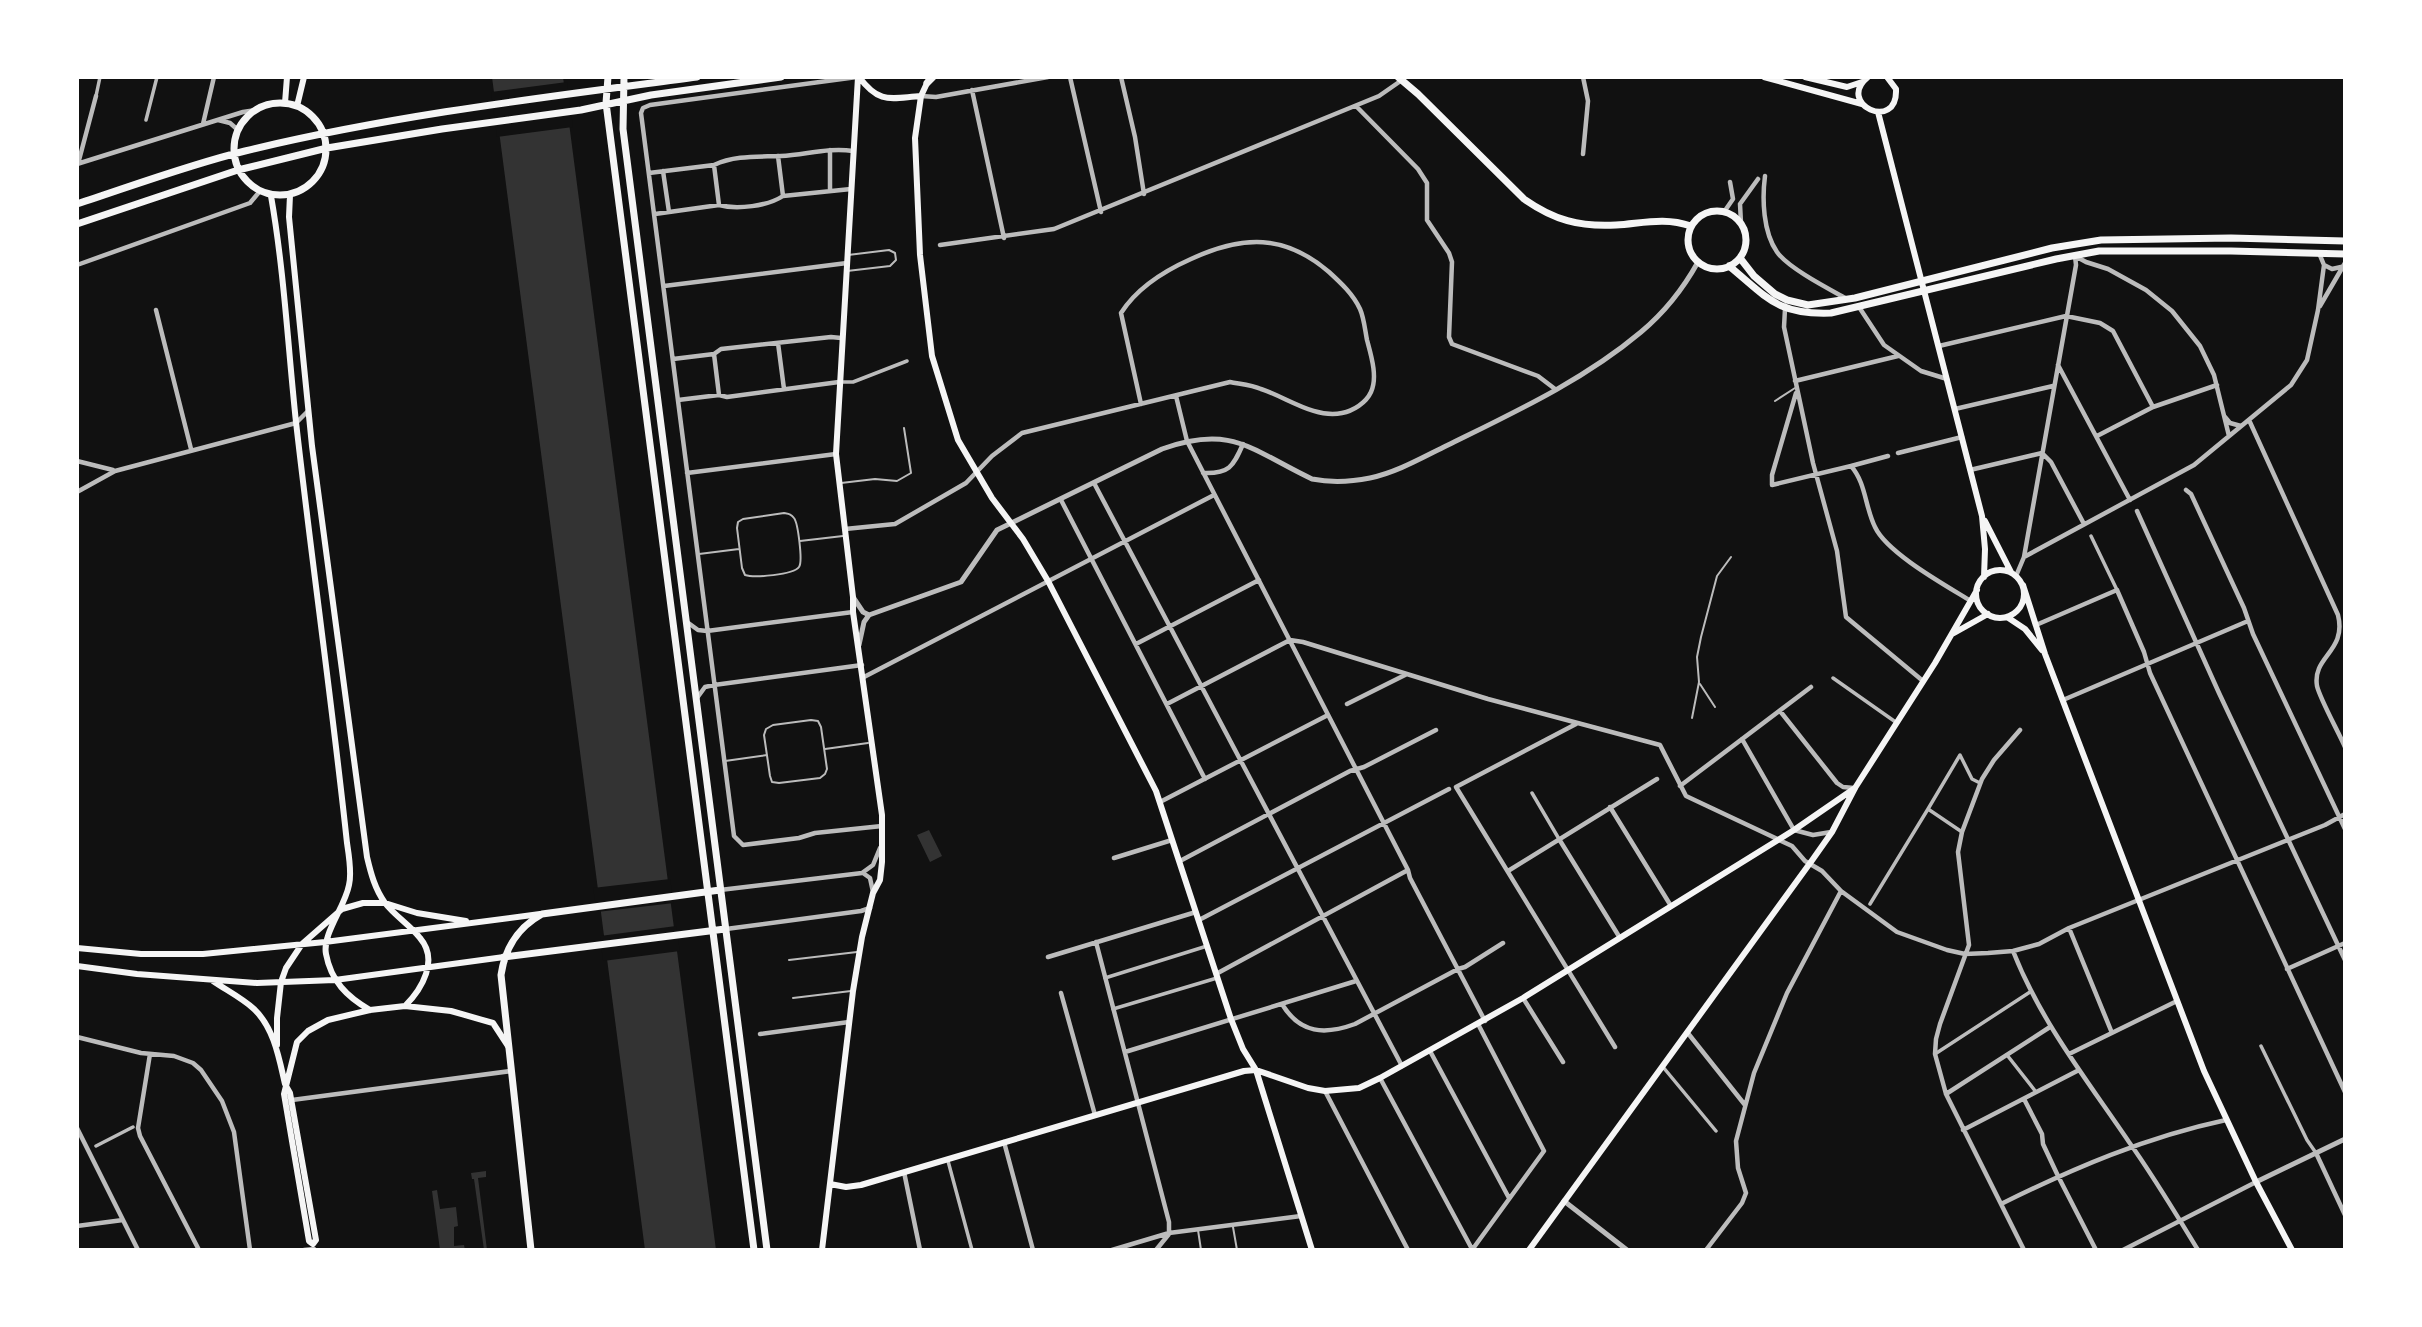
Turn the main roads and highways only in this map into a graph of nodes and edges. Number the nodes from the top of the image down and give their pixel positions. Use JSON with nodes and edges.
{"nodes":[{"id":1,"x":287,"y":77,"type":"edge"},
{"id":2,"x":304,"y":77,"type":"edge"},
{"id":3,"x":608,"y":77,"type":"edge"},
{"id":4,"x":624,"y":77,"type":"edge"},
{"id":5,"x":697,"y":77,"type":"edge"},
{"id":6,"x":781,"y":77,"type":"edge"},
{"id":7,"x":858,"y":77,"type":"edge"},
{"id":8,"x":1764,"y":77,"type":"edge"},
{"id":9,"x":1805,"y":77,"type":"edge"},
{"id":10,"x":1868,"y":77,"type":"edge"},
{"id":11,"x":1401,"y":78,"type":"edge"},
{"id":12,"x":1889,"y":78,"type":"edge"},
{"id":13,"x":930,"y":79,"type":"edge"},
{"id":14,"x":1862,"y":82,"type":"junction"},
{"id":15,"x":623,"y":86,"type":"junction"},
{"id":16,"x":606,"y":89,"type":"junction"},
{"id":17,"x":921,"y":96,"type":"junction"},
{"id":18,"x":623,"y":99,"type":"junction"},
{"id":19,"x":285,"y":103,"type":"junction"},
{"id":20,"x":606,"y":103,"type":"junction"},
{"id":21,"x":1862,"y":104,"type":"junction"},
{"id":22,"x":298,"y":106,"type":"junction"},
{"id":23,"x":1878,"y":112,"type":"junction"},
{"id":24,"x":324,"y":133,"type":"junction"},
{"id":25,"x":327,"y":148,"type":"junction"},
{"id":26,"x":234,"y":154,"type":"junction"},
{"id":27,"x":239,"y":170,"type":"junction"},
{"id":28,"x":290,"y":195,"type":"junction"},
{"id":29,"x":271,"y":196,"type":"junction"},
{"id":30,"x":77,"y":204,"type":"edge"},
{"id":31,"x":77,"y":224,"type":"edge"},
{"id":32,"x":1691,"y":226,"type":"junction"},
{"id":33,"x":2345,"y":241,"type":"edge"},
{"id":34,"x":2345,"y":254,"type":"edge"},
{"id":35,"x":1740,"y":258,"type":"junction"},
{"id":36,"x":1730,"y":266,"type":"junction"},
{"id":37,"x":1922,"y":281,"type":"junction"},
{"id":38,"x":1924,"y":291,"type":"junction"},
{"id":39,"x":1982,"y":516,"type":"junction"},
{"id":40,"x":2014,"y":574,"type":"junction"},
{"id":41,"x":1984,"y":577,"type":"junction"},
{"id":42,"x":2023,"y":585,"type":"junction"},
{"id":43,"x":1977,"y":590,"type":"junction"},
{"id":44,"x":1988,"y":614,"type":"junction"},
{"id":45,"x":2007,"y":617,"type":"junction"},
{"id":46,"x":1952,"y":634,"type":"junction"},
{"id":47,"x":2045,"y":654,"type":"junction"},
{"id":48,"x":1855,"y":788,"type":"junction"},
{"id":49,"x":720,"y":890,"type":"junction"},
{"id":50,"x":707,"y":891,"type":"junction"},
{"id":51,"x":385,"y":903,"type":"junction"},
{"id":52,"x":342,"y":909,"type":"junction"},
{"id":53,"x":542,"y":914,"type":"junction"},
{"id":54,"x":474,"y":922,"type":"junction"},
{"id":55,"x":725,"y":929,"type":"junction"},
{"id":56,"x":413,"y":930,"type":"junction"},
{"id":57,"x":712,"y":930,"type":"junction"},
{"id":58,"x":325,"y":942,"type":"junction"},
{"id":59,"x":302,"y":944,"type":"junction"},
{"id":60,"x":77,"y":948,"type":"edge"},
{"id":61,"x":504,"y":957,"type":"junction"},
{"id":62,"x":77,"y":966,"type":"edge"},
{"id":63,"x":427,"y":967,"type":"junction"},
{"id":64,"x":211,"y":979,"type":"junction"},
{"id":65,"x":335,"y":980,"type":"junction"},
{"id":66,"x":281,"y":982,"type":"junction"},
{"id":67,"x":405,"y":1006,"type":"junction"},
{"id":68,"x":370,"y":1010,"type":"junction"},
{"id":69,"x":508,"y":1048,"type":"junction"},
{"id":70,"x":277,"y":1050,"type":"junction"},
{"id":71,"x":1256,"y":1070,"type":"junction"},
{"id":72,"x":286,"y":1086,"type":"junction"},
{"id":73,"x":830,"y":1184,"type":"junction"},
{"id":74,"x":314,"y":1248,"type":"edge"},
{"id":75,"x":531,"y":1250,"type":"edge"},
{"id":76,"x":754,"y":1250,"type":"edge"},
{"id":77,"x":767,"y":1250,"type":"edge"},
{"id":78,"x":822,"y":1250,"type":"edge"},
{"id":79,"x":1312,"y":1250,"type":"edge"},
{"id":80,"x":1529,"y":1250,"type":"edge"},
{"id":81,"x":2292,"y":1250,"type":"edge"}],
"edges":[{"from":1,"to":19,"type":"main road"},
{"from":2,"to":22,"type":"main road"},
{"from":3,"to":16,"type":"main road"},
{"from":4,"to":15,"type":"main road"},
{"from":5,"to":15,"type":"main road"},
{"from":6,"to":18,"type":"main road"},
{"from":7,"to":17,"type":"main road"},
{"from":7,"to":73,"type":"main road"},
{"from":8,"to":21,"type":"main road"},
{"from":9,"to":14,"type":"main road"},
{"from":10,"to":14,"type":"main road"},
{"from":11,"to":32,"type":"main road"},
{"from":12,"to":23,"type":"main road"},
{"from":13,"to":17,"type":"main road"},
{"from":14,"to":21,"type":"main road"},
{"from":15,"to":16,"type":"main road"},
{"from":15,"to":18,"type":"main road"},
{"from":16,"to":20,"type":"main road"},
{"from":16,"to":24,"type":"main road"},
{"from":17,"to":71,"type":"main road"},
{"from":18,"to":20,"type":"main road"},
{"from":18,"to":49,"type":"main road"},
{"from":19,"to":22,"type":"main road"},
{"from":19,"to":26,"type":"main road"},
{"from":20,"to":25,"type":"main road"},
{"from":20,"to":50,"type":"main road"},
{"from":21,"to":23,"type":"main road"},
{"from":22,"to":24,"type":"main road"},
{"from":23,"to":37,"type":"main road"},
{"from":24,"to":25,"type":"main road"},
{"from":24,"to":26,"type":"main road"},
{"from":25,"to":27,"type":"main road"},
{"from":25,"to":28,"type":"main road"},
{"from":26,"to":27,"type":"main road"},
{"from":26,"to":30,"type":"main road"},
{"from":27,"to":29,"type":"main road"},
{"from":27,"to":31,"type":"main road"},
{"from":28,"to":29,"type":"main road"},
{"from":28,"to":51,"type":"main road"},
{"from":29,"to":52,"type":"main road"},
{"from":32,"to":35,"type":"main road"},
{"from":32,"to":36,"type":"main road"},
{"from":33,"to":37,"type":"main road"},
{"from":34,"to":38,"type":"main road"},
{"from":35,"to":36,"type":"main road"},
{"from":35,"to":37,"type":"main road"},
{"from":36,"to":38,"type":"main road"},
{"from":37,"to":38,"type":"main road"},
{"from":38,"to":39,"type":"main road"},
{"from":39,"to":40,"type":"main road"},
{"from":39,"to":41,"type":"main road"},
{"from":40,"to":41,"type":"main road"},
{"from":40,"to":42,"type":"main road"},
{"from":41,"to":43,"type":"main road"},
{"from":42,"to":45,"type":"main road"},
{"from":42,"to":47,"type":"main road"},
{"from":43,"to":44,"type":"main road"},
{"from":43,"to":46,"type":"main road"},
{"from":44,"to":45,"type":"main road"},
{"from":44,"to":46,"type":"main road"},
{"from":45,"to":47,"type":"main road"},
{"from":46,"to":48,"type":"main road"},
{"from":47,"to":81,"type":"main road"},
{"from":48,"to":71,"type":"main road"},
{"from":48,"to":80,"type":"main road"},
{"from":49,"to":50,"type":"main road"},
{"from":49,"to":55,"type":"main road"},
{"from":50,"to":53,"type":"main road"},
{"from":50,"to":57,"type":"main road"},
{"from":51,"to":52,"type":"main road"},
{"from":51,"to":54,"type":"main road"},
{"from":51,"to":56,"type":"main road"},
{"from":52,"to":58,"type":"main road"},
{"from":52,"to":59,"type":"main road"},
{"from":53,"to":54,"type":"main road"},
{"from":53,"to":61,"type":"main road"},
{"from":54,"to":56,"type":"main road"},
{"from":55,"to":57,"type":"main road"},
{"from":55,"to":77,"type":"main road"},
{"from":56,"to":58,"type":"main road"},
{"from":56,"to":63,"type":"main road"},
{"from":57,"to":61,"type":"main road"},
{"from":57,"to":76,"type":"main road"},
{"from":58,"to":59,"type":"main road"},
{"from":58,"to":65,"type":"main road"},
{"from":59,"to":60,"type":"main road"},
{"from":59,"to":66,"type":"main road"},
{"from":61,"to":63,"type":"main road"},
{"from":61,"to":69,"type":"main road"},
{"from":62,"to":64,"type":"main road"},
{"from":63,"to":65,"type":"main road"},
{"from":63,"to":67,"type":"main road"},
{"from":64,"to":66,"type":"main road"},
{"from":64,"to":70,"type":"main road"},
{"from":65,"to":66,"type":"main road"},
{"from":65,"to":68,"type":"main road"},
{"from":66,"to":70,"type":"main road"},
{"from":67,"to":68,"type":"main road"},
{"from":67,"to":69,"type":"main road"},
{"from":68,"to":72,"type":"main road"},
{"from":69,"to":75,"type":"main road"},
{"from":70,"to":72,"type":"main road"},
{"from":71,"to":73,"type":"main road"},
{"from":71,"to":79,"type":"main road"},
{"from":72,"to":74,"type":"main road"},
{"from":72,"to":74,"type":"main road"},
{"from":73,"to":78,"type":"main road"}]}
